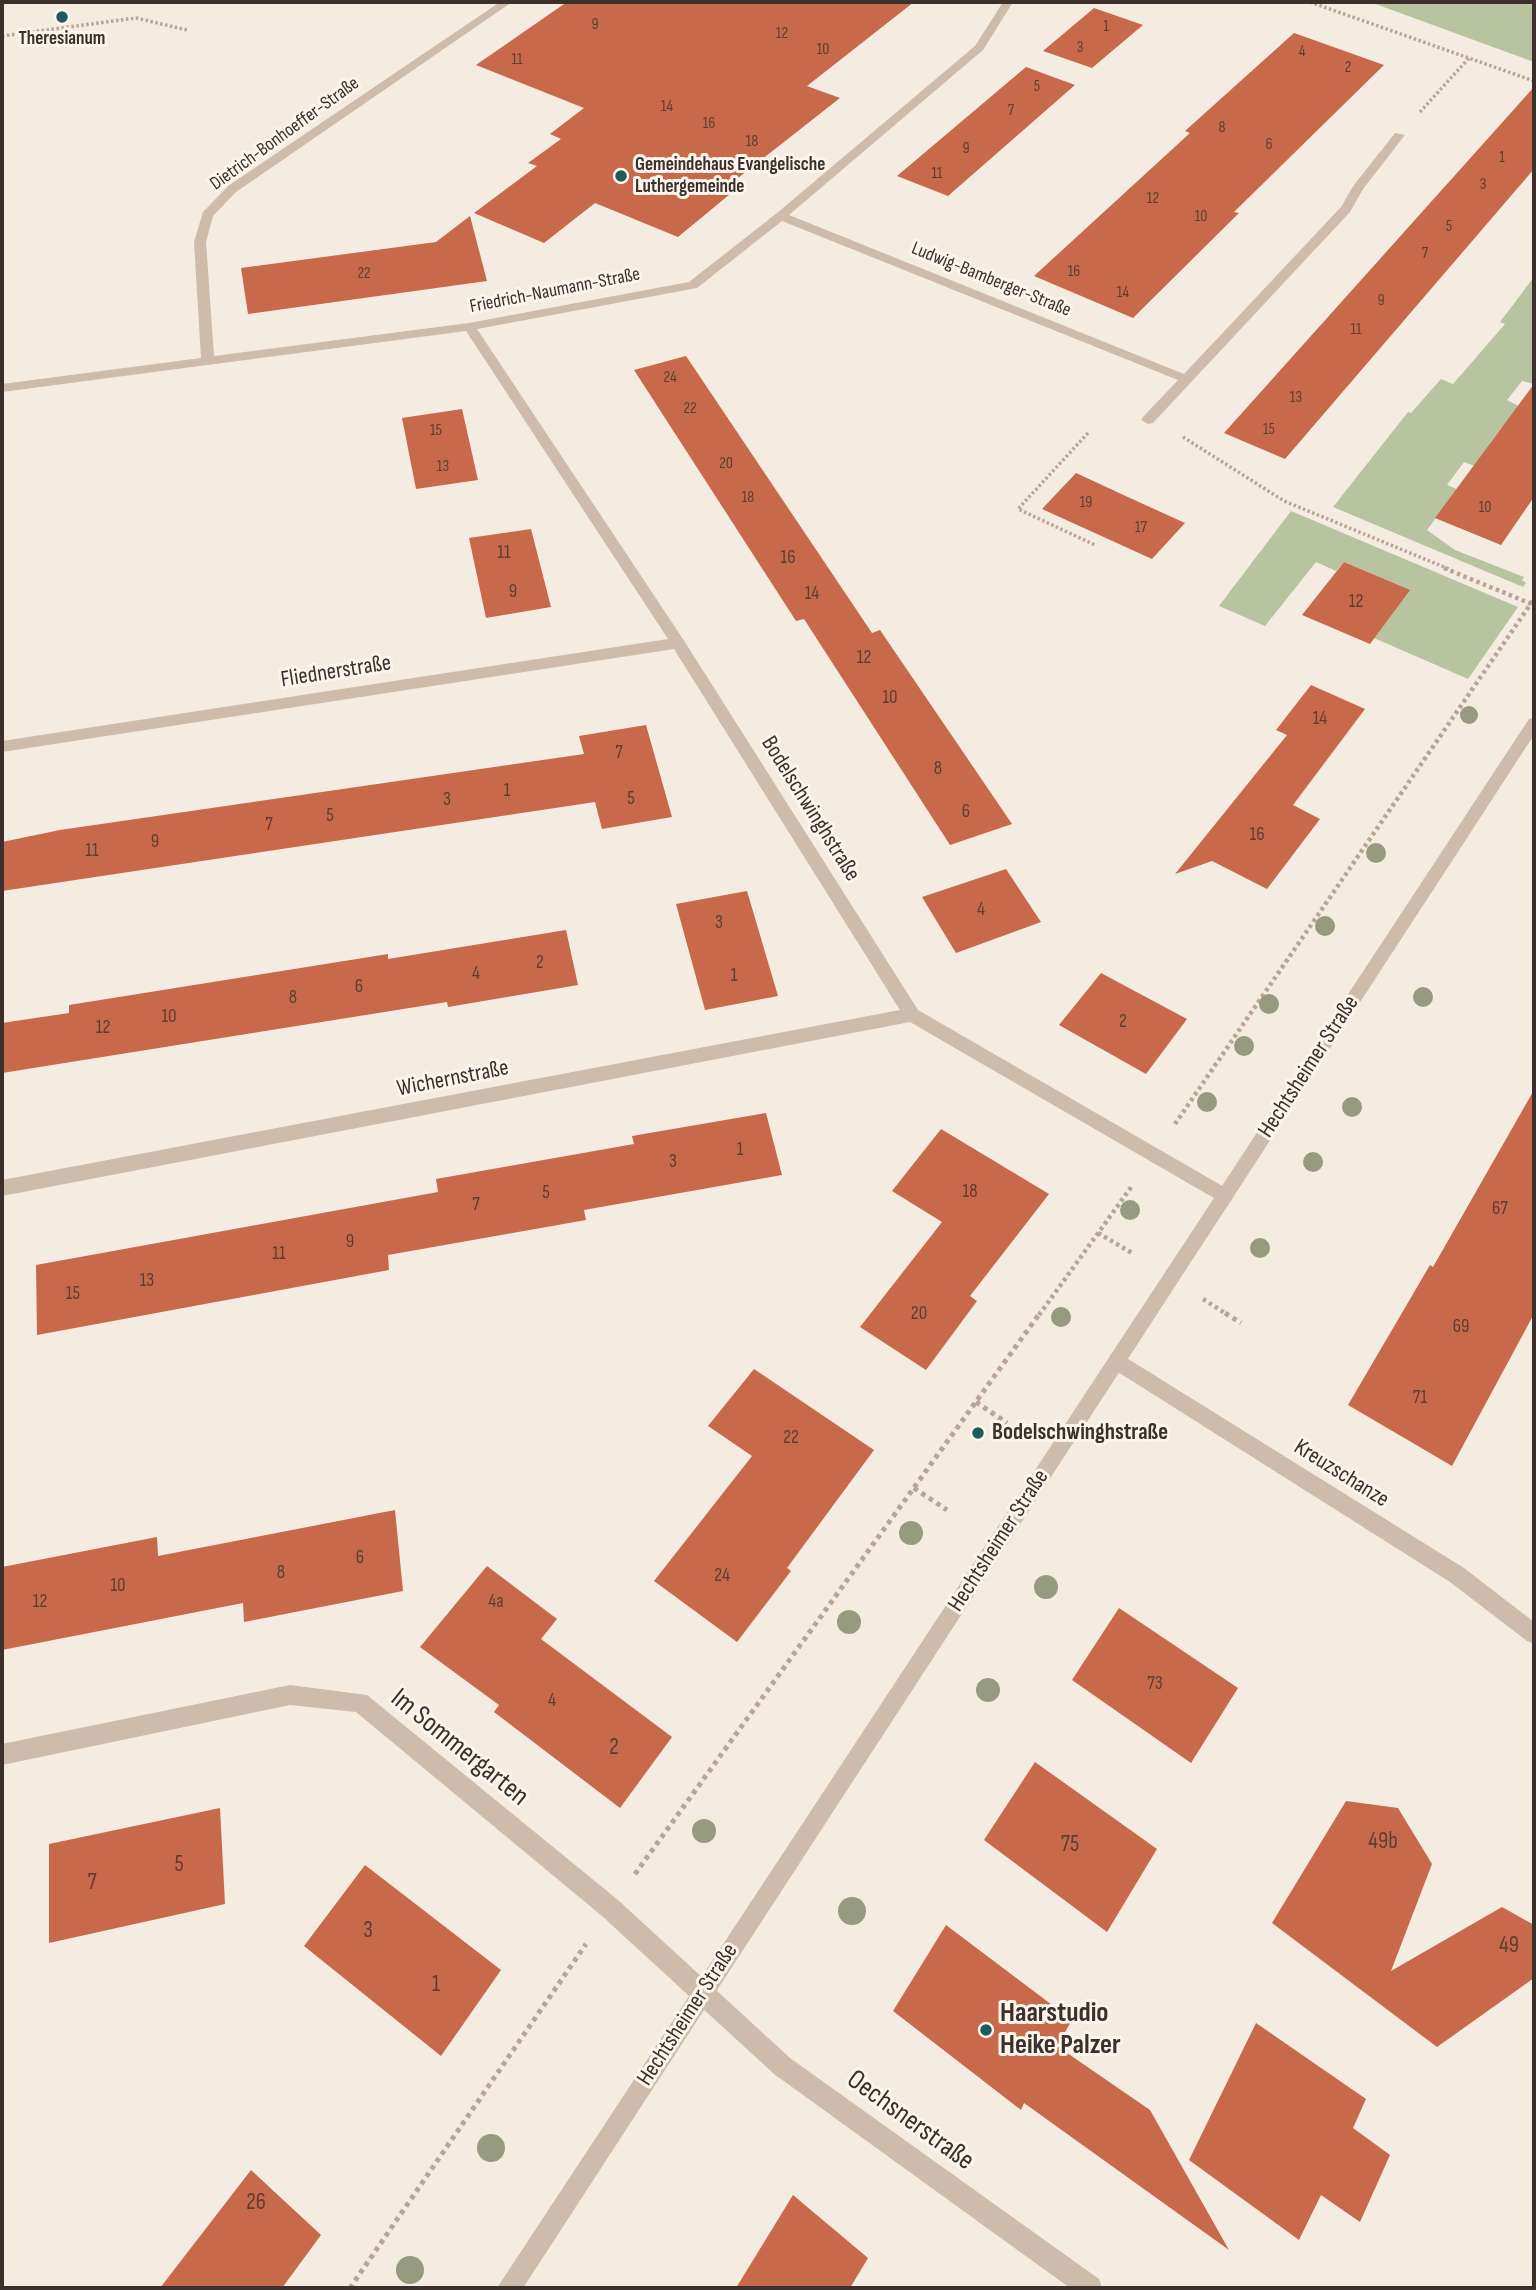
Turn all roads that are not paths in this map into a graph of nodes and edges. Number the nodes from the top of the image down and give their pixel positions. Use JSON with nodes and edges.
{"nodes":[{"id":1,"x":507,"y":2,"type":"edge"},
{"id":2,"x":1008,"y":2,"type":"edge"},
{"id":3,"x":1399,"y":135,"type":"dead end"},
{"id":4,"x":781,"y":216,"type":"junction"},
{"id":5,"x":470,"y":327,"type":"junction"},
{"id":6,"x":208,"y":360,"type":"junction"},
{"id":7,"x":1186,"y":379,"type":"junction"},
{"id":8,"x":2,"y":388,"type":"edge"},
{"id":9,"x":1148,"y":420,"type":"dead end"},
{"id":10,"x":678,"y":643,"type":"junction"},
{"id":11,"x":1534,"y":723,"type":"edge"},
{"id":12,"x":2,"y":747,"type":"edge"},
{"id":13,"x":912,"y":1015,"type":"junction"},
{"id":14,"x":2,"y":1188,"type":"edge"},
{"id":15,"x":1225,"y":1196,"type":"junction"},
{"id":16,"x":1117,"y":1361,"type":"junction"},
{"id":17,"x":1534,"y":1634,"type":"edge"},
{"id":18,"x":2,"y":1755,"type":"edge"},
{"id":19,"x":702,"y":1995,"type":"junction"},
{"id":20,"x":509,"y":2288,"type":"edge"},
{"id":21,"x":1090,"y":2288,"type":"edge"}],
"edges":[{"from":1,"to":6,"type":"street","name":"Dietrich-Bonhoeffer-Straße"},
{"from":2,"to":4,"type":"street","name":"Friedrich-Naumann-Straße"},
{"from":3,"to":7,"type":"street"},
{"from":4,"to":5,"type":"street","name":"Friedrich-Naumann-Straße"},
{"from":4,"to":7,"type":"street","name":"Ludwig-Bamberger-Straße"},
{"from":5,"to":6,"type":"street","name":"Friedrich-Naumann-Straße"},
{"from":5,"to":10,"type":"street","name":"Bodelschwinghstraße"},
{"from":6,"to":8,"type":"street","name":"Friedrich-Naumann-Straße"},
{"from":7,"to":9,"type":"street"},
{"from":10,"to":12,"type":"street","name":"Fliednerstraße"},
{"from":10,"to":13,"type":"street","name":"Bodelschwinghstraße"},
{"from":11,"to":15,"type":"street","name":"Hechtsheimer Straße"},
{"from":13,"to":14,"type":"street","name":"Wichernstraße"},
{"from":13,"to":15,"type":"street","name":"Bodelschwinghstraße"},
{"from":15,"to":16,"type":"street","name":"Hechtsheimer Straße"},
{"from":16,"to":17,"type":"street","name":"Kreuzschanze"},
{"from":16,"to":19,"type":"street","name":"Hechtsheimer Straße"},
{"from":18,"to":19,"type":"street","name":"Im Sommergarten"},
{"from":19,"to":20,"type":"street","name":"Hechtsheimer Straße"},
{"from":19,"to":21,"type":"street","name":"Oechsnerstraße"}]}
